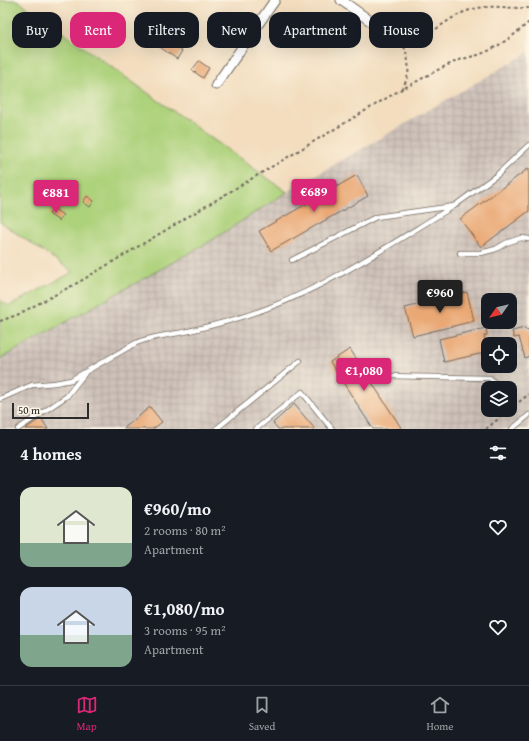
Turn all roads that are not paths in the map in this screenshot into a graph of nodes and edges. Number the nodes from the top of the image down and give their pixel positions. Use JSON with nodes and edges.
{"nodes":[{"id":1,"x":275,"y":0,"type":"edge"},
{"id":2,"x":340,"y":0,"type":"edge"},
{"id":3,"x":369,"y":20,"type":"edge"},
{"id":4,"x":216,"y":85,"type":"dead end"},
{"id":5,"x":529,"y":145,"type":"edge"},
{"id":6,"x":454,"y":206,"type":"junction"},
{"id":7,"x":529,"y":239,"type":"edge"},
{"id":8,"x":460,"y":253,"type":"dead end"},
{"id":9,"x":292,"y":260,"type":"dead end"},
{"id":10,"x":300,"y":361,"type":"dead end"},
{"id":11,"x":86,"y":371,"type":"junction"},
{"id":12,"x":385,"y":376,"type":"dead end"},
{"id":13,"x":493,"y":381,"type":"edge"},
{"id":14,"x":0,"y":399,"type":"edge"},
{"id":15,"x":529,"y":415,"type":"edge"},
{"id":16,"x":18,"y":429,"type":"edge"},
{"id":17,"x":216,"y":429,"type":"edge"},
{"id":18,"x":256,"y":429,"type":"edge"},
{"id":19,"x":332,"y":429,"type":"edge"},
{"id":20,"x":512,"y":429,"type":"edge"}],
"edges":[{"from":1,"to":4,"type":"street"},
{"from":2,"to":3,"type":"street"},
{"from":5,"to":6,"type":"lane"},
{"from":6,"to":9,"type":"lane"},
{"from":6,"to":11,"type":"lane"},
{"from":7,"to":8,"type":"lane"},
{"from":10,"to":17,"type":"lane"},
{"from":11,"to":14,"type":"lane"},
{"from":11,"to":16,"type":"lane"},
{"from":12,"to":13,"type":"lane"},
{"from":15,"to":20,"type":"lane"},
{"from":18,"to":19,"type":"lane"}]}
